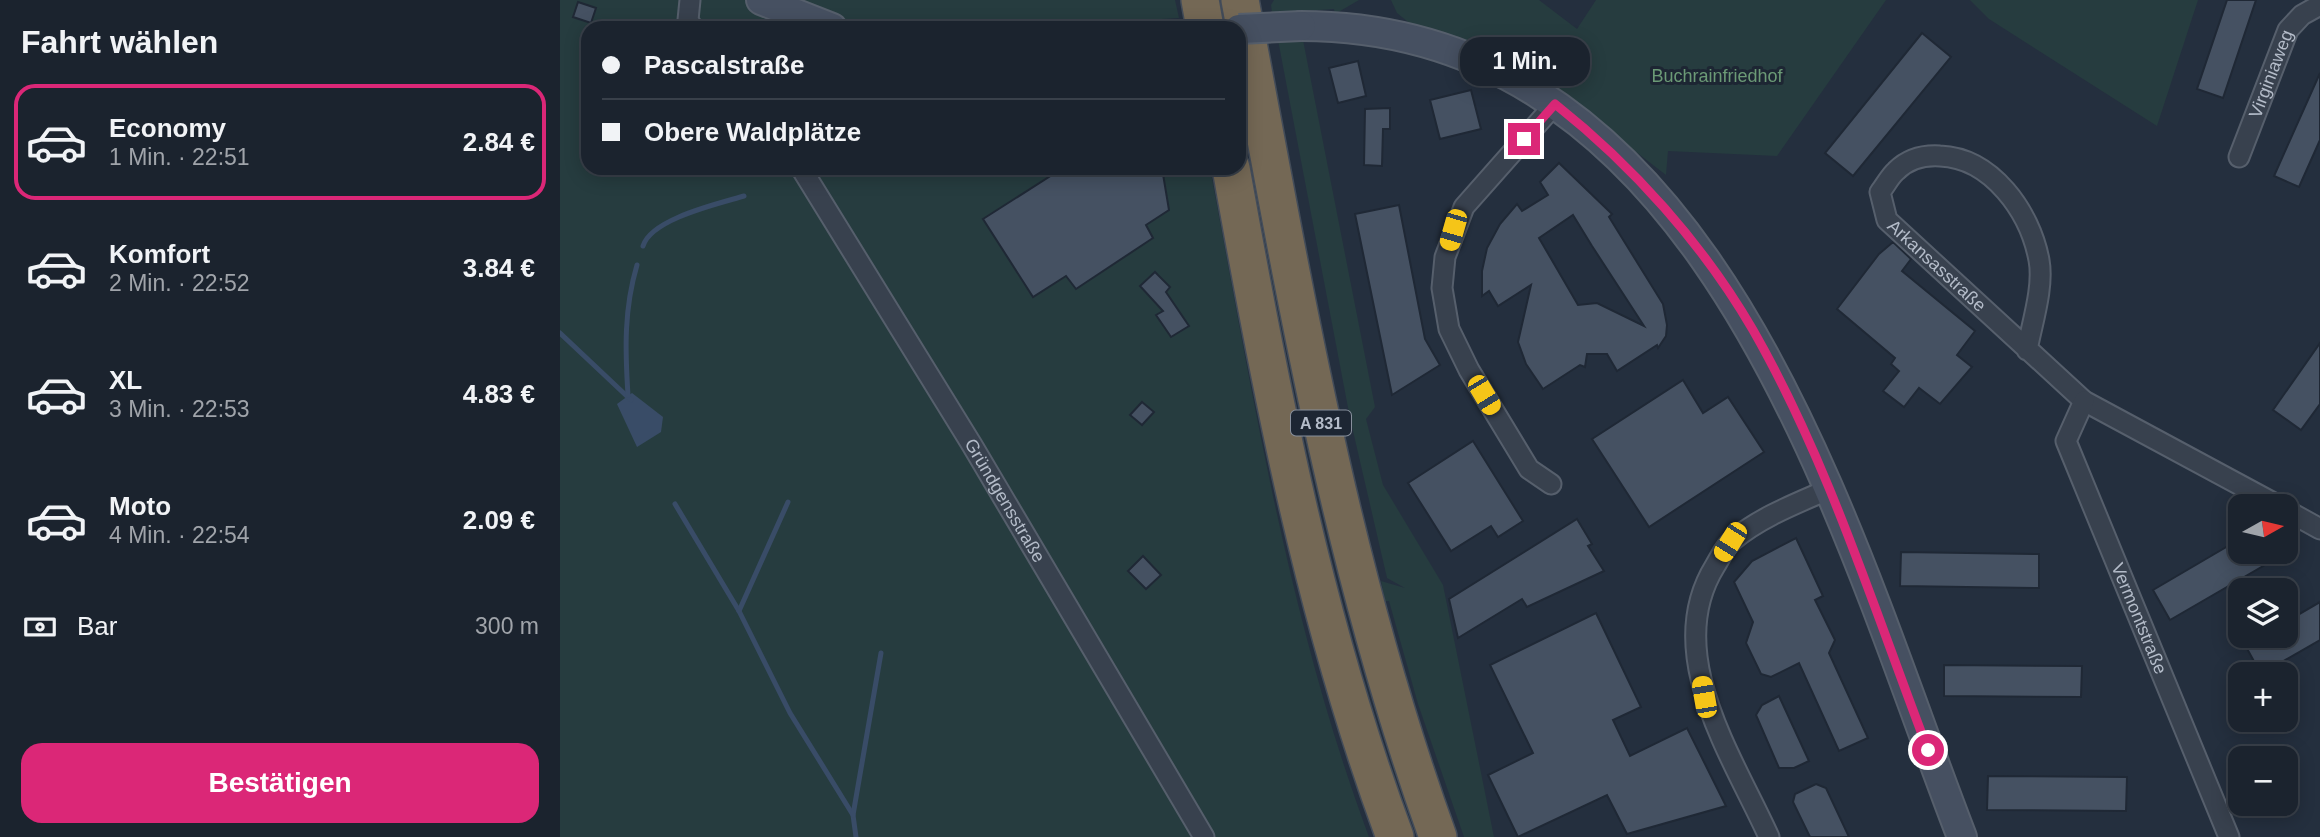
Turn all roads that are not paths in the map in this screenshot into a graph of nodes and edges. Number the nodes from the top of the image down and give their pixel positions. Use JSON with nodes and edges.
{"nodes":[{"id":1,"x":690,"y":0,"type":"edge"},
{"id":2,"x":761,"y":0,"type":"edge"},
{"id":3,"x":1200,"y":0,"type":"edge"},
{"id":4,"x":1240,"y":0,"type":"edge"},
{"id":5,"x":2320,"y":5,"type":"edge"},
{"id":6,"x":689,"y":21,"type":"edge"},
{"id":7,"x":814,"y":21,"type":"edge"},
{"id":8,"x":1204,"y":21,"type":"edge"},
{"id":9,"x":1244,"y":21,"type":"edge"},
{"id":10,"x":1246,"y":29,"type":"edge"},
{"id":11,"x":1246,"y":31,"type":"edge"},
{"id":12,"x":1555,"y":104,"type":"junction"},
{"id":13,"x":2239,"y":157,"type":"dead end"},
{"id":14,"x":805,"y":175,"type":"edge"},
{"id":15,"x":1232,"y":175,"type":"edge"},
{"id":16,"x":2027,"y":350,"type":"junction"},
{"id":17,"x":2084,"y":401,"type":"junction"},
{"id":18,"x":1551,"y":484,"type":"dead end"},
{"id":19,"x":1827,"y":490,"type":"junction"},
{"id":20,"x":2257,"y":494,"type":"edge"},
{"id":21,"x":2298,"y":517,"type":"edge"},
{"id":22,"x":2320,"y":529,"type":"edge"},
{"id":23,"x":1204,"y":837,"type":"edge"},
{"id":24,"x":1395,"y":837,"type":"edge"},
{"id":25,"x":1438,"y":837,"type":"edge"},
{"id":26,"x":1769,"y":837,"type":"edge"},
{"id":27,"x":1962,"y":837,"type":"edge"},
{"id":28,"x":2229,"y":837,"type":"edge"}],
"edges":[{"from":1,"to":6,"type":"street"},
{"from":2,"to":7,"type":"street"},
{"from":3,"to":8,"type":"highway"},
{"from":4,"to":9,"type":"highway","number":"A 831"},
{"from":5,"to":13,"type":"street","name":"Virginiaweg"},
{"from":10,"to":12,"type":"street","bridge":true},
{"from":11,"to":25,"type":"highway","number":"A 831"},
{"from":12,"to":18,"type":"street"},
{"from":12,"to":19,"type":"street"},
{"from":14,"to":23,"type":"street","name":"Gründgensstraße"},
{"from":15,"to":24,"type":"highway","number":"A 831"},
{"from":16,"to":16,"type":"street","name":"Arkansasstraße"},
{"from":16,"to":17,"type":"street","name":"Arkansasstraße"},
{"from":17,"to":20,"type":"street","name":"Arkansasstraße"},
{"from":17,"to":28,"type":"street","name":"Vermontstraße"},
{"from":19,"to":26,"type":"street"},
{"from":19,"to":27,"type":"street"},
{"from":21,"to":22,"type":"street"}]}
